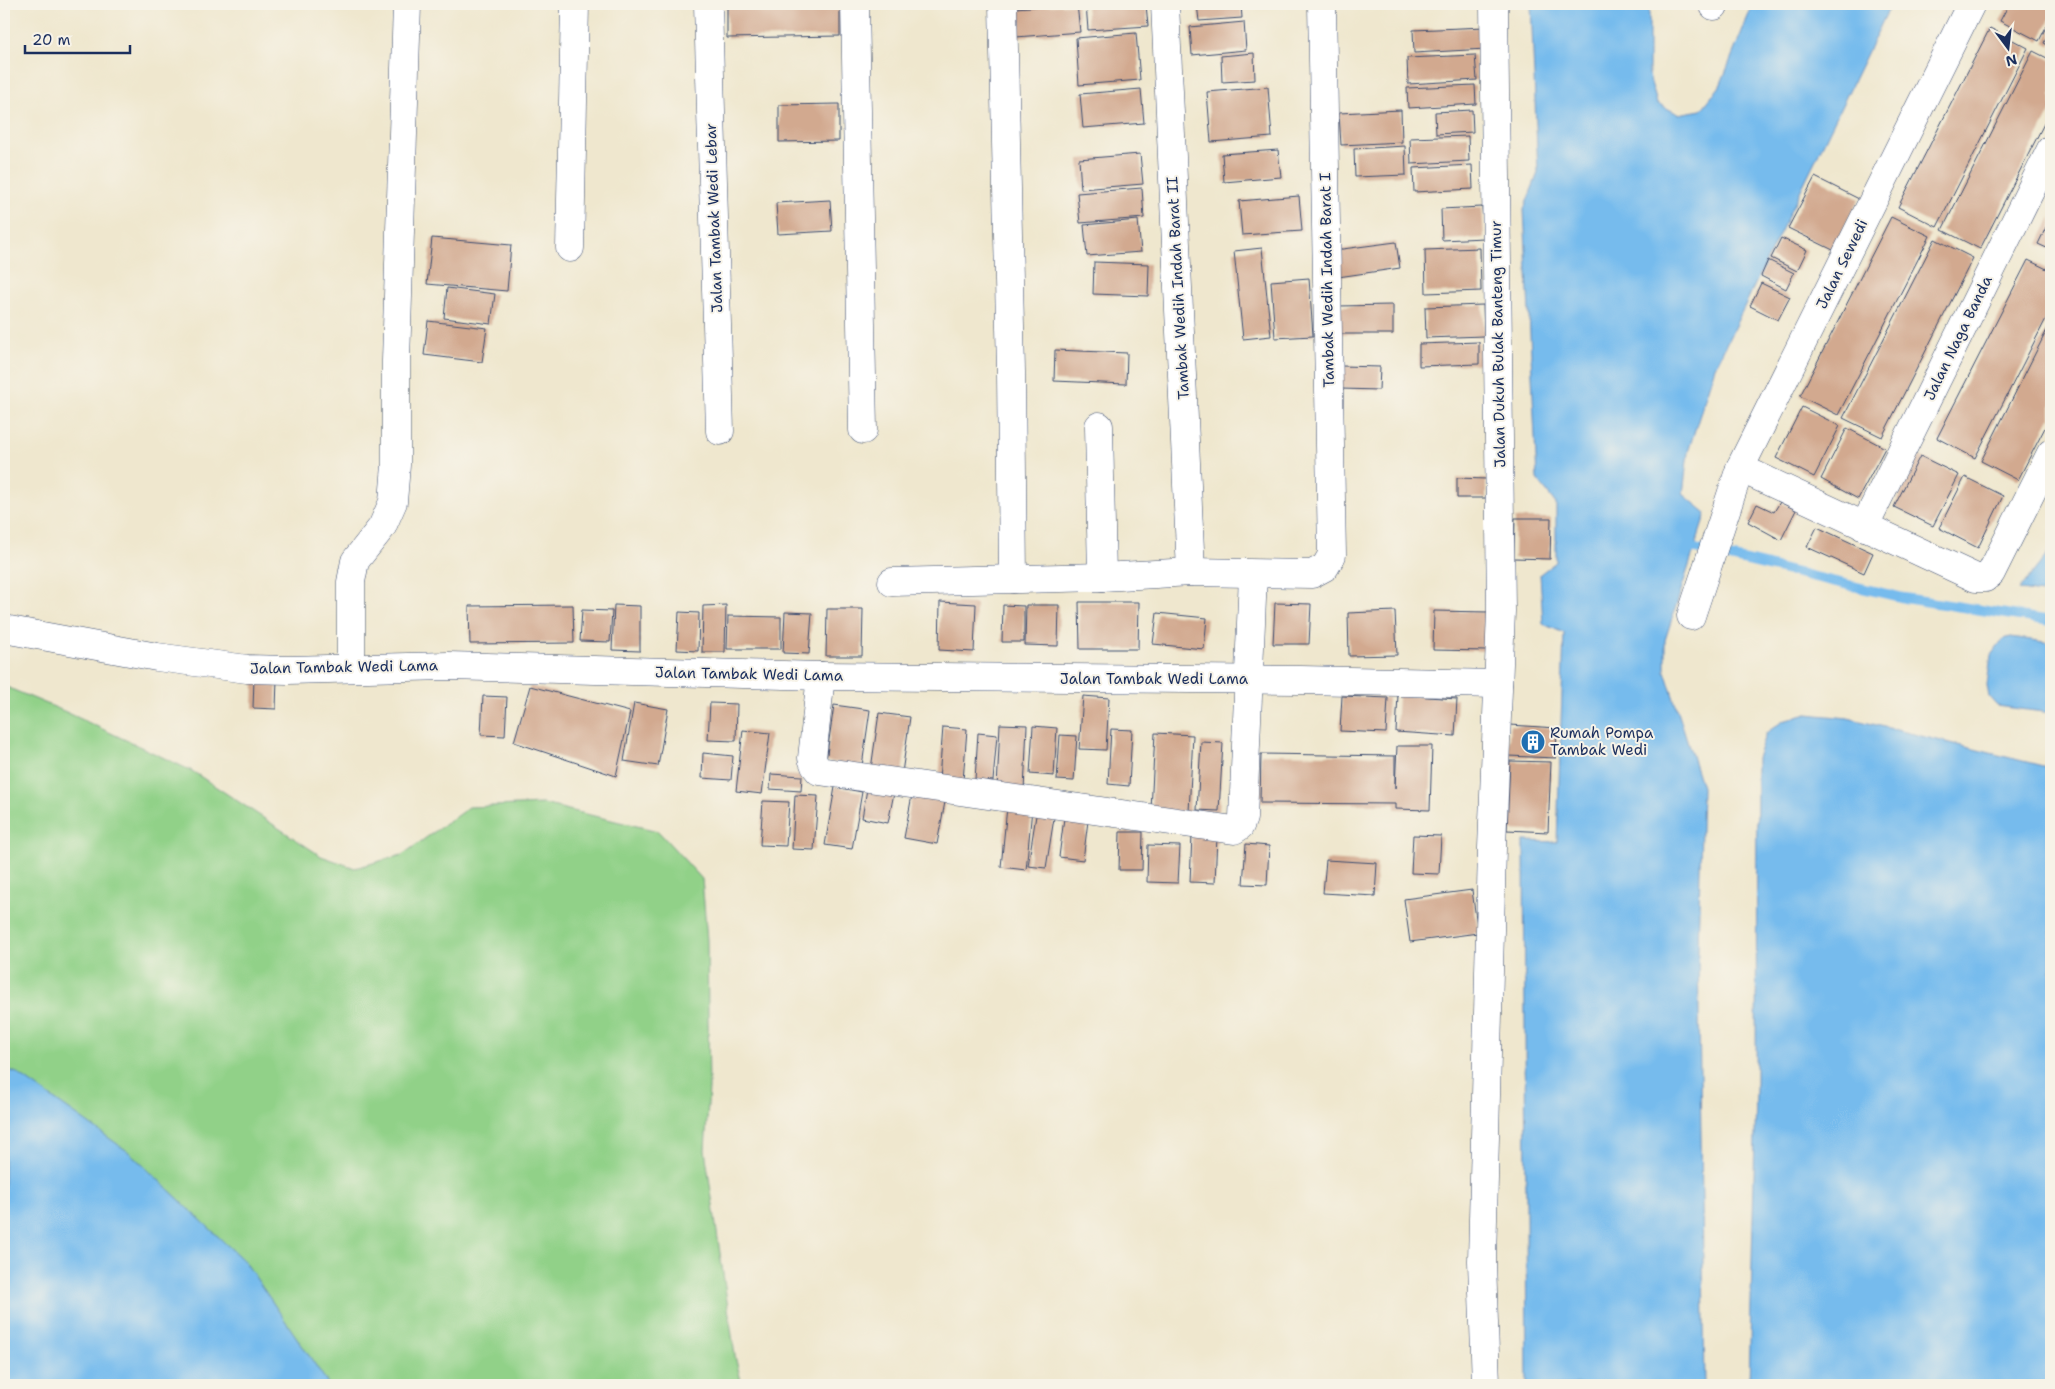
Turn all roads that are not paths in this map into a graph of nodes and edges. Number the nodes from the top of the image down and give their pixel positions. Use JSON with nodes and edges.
{"nodes":[{"id":1,"x":408,"y":4,"type":"edge"},
{"id":2,"x":575,"y":4,"type":"edge"},
{"id":3,"x":708,"y":4,"type":"edge"},
{"id":4,"x":855,"y":4,"type":"edge"},
{"id":5,"x":1003,"y":4,"type":"edge"},
{"id":6,"x":1164,"y":4,"type":"edge"},
{"id":7,"x":1322,"y":4,"type":"edge"},
{"id":8,"x":1494,"y":4,"type":"edge"},
{"id":9,"x":1971,"y":4,"type":"edge"},
{"id":10,"x":2051,"y":149,"type":"edge"},
{"id":11,"x":570,"y":248,"type":"dead end"},
{"id":12,"x":1099,"y":426,"type":"dead end"},
{"id":13,"x":863,"y":430,"type":"dead end"},
{"id":14,"x":720,"y":432,"type":"dead end"},
{"id":15,"x":2051,"y":453,"type":"edge"},
{"id":16,"x":1740,"y":468,"type":"junction"},
{"id":17,"x":1864,"y":527,"type":"junction"},
{"id":18,"x":1191,"y":572,"type":"junction"},
{"id":19,"x":1253,"y":574,"type":"junction"},
{"id":20,"x":1102,"y":577,"type":"junction"},
{"id":21,"x":1013,"y":579,"type":"junction"},
{"id":22,"x":892,"y":582,"type":"dead end"},
{"id":23,"x":1691,"y":616,"type":"dead end"},
{"id":24,"x":4,"y":629,"type":"edge"},
{"id":25,"x":351,"y":668,"type":"junction"},
{"id":26,"x":821,"y":676,"type":"junction"},
{"id":27,"x":1248,"y":680,"type":"junction"},
{"id":28,"x":1498,"y":684,"type":"junction"},
{"id":29,"x":1486,"y":1385,"type":"edge"}],
"edges":[{"from":1,"to":25,"type":"street"},
{"from":2,"to":11,"type":"street"},
{"from":3,"to":14,"type":"street","name":"Jalan Tambak Wedi Lebar"},
{"from":4,"to":13,"type":"street"},
{"from":5,"to":21,"type":"street"},
{"from":6,"to":18,"type":"street","name":"Tambak Wedih Indah Barat II"},
{"from":7,"to":19,"type":"street","name":"Tambak Wedih Indah Barat I"},
{"from":8,"to":28,"type":"street","name":"Jalan Dukuh Bulak Banteng Timur"},
{"from":9,"to":16,"type":"street","name":"Jalan Sewedi"},
{"from":10,"to":17,"type":"street","name":"Jalan Naga Banda"},
{"from":12,"to":20,"type":"street"},
{"from":15,"to":17,"type":"street"},
{"from":16,"to":17,"type":"street"},
{"from":16,"to":23,"type":"street","name":"Jalan Sewedi"},
{"from":18,"to":19,"type":"street"},
{"from":18,"to":20,"type":"street"},
{"from":19,"to":27,"type":"street"},
{"from":20,"to":21,"type":"street"},
{"from":21,"to":22,"type":"street"},
{"from":24,"to":25,"type":"street","name":"Jalan Tambak Wedi Lama"},
{"from":25,"to":26,"type":"street","name":"Jalan Tambak Wedi Lama"},
{"from":26,"to":27,"type":"street","name":"Jalan Tambak Wedi Lama"},
{"from":26,"to":27,"type":"street"},
{"from":27,"to":28,"type":"street","name":"Jalan Tambak Wedi Lama"},
{"from":28,"to":29,"type":"street","name":"Jalan Dukuh Bulak Banteng Timur"}]}
